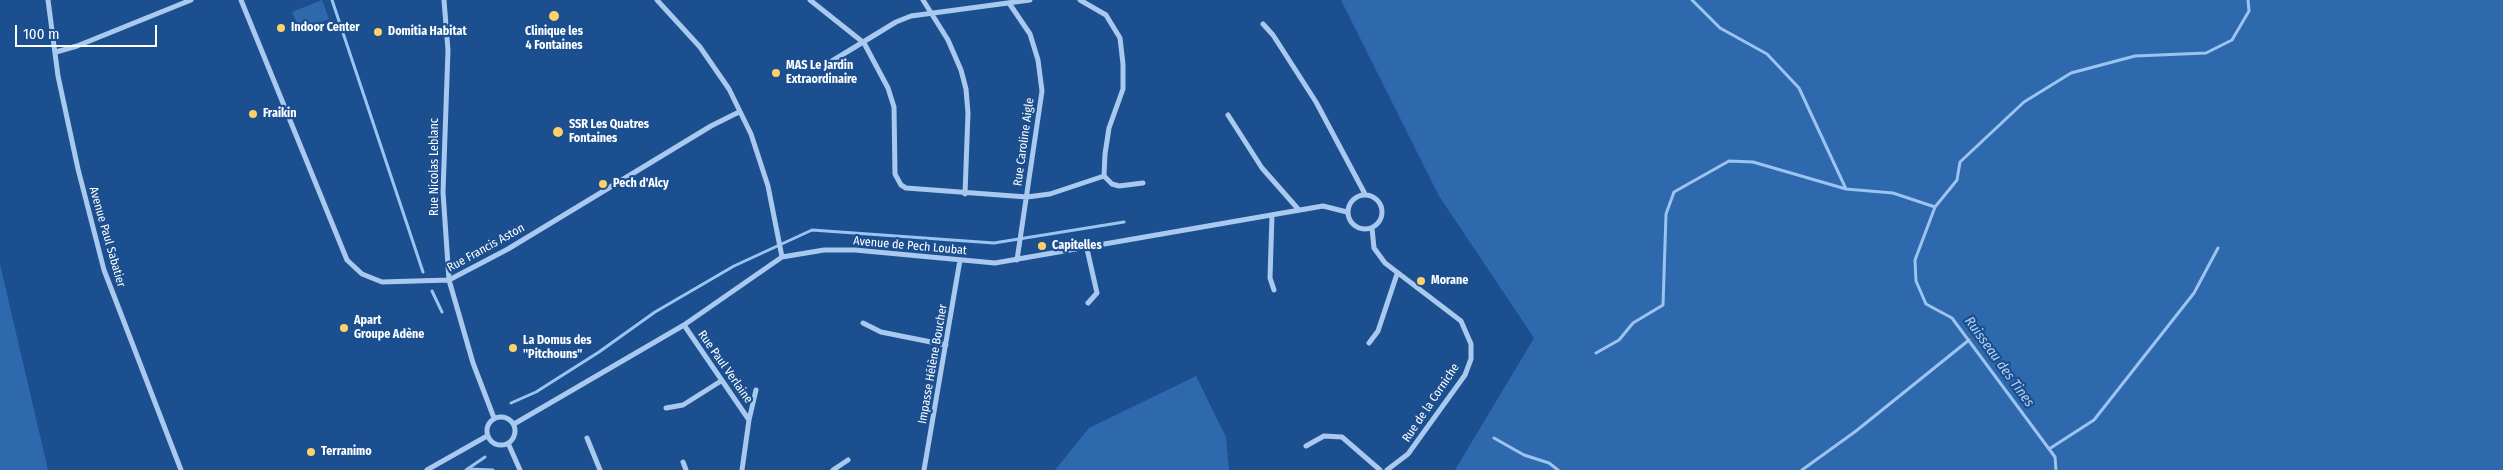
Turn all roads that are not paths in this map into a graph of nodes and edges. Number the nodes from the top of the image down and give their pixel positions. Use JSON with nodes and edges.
{"nodes":[{"id":1,"x":48,"y":0,"type":"edge"},
{"id":2,"x":191,"y":0,"type":"edge"},
{"id":3,"x":240,"y":0,"type":"edge"},
{"id":4,"x":444,"y":0,"type":"edge"},
{"id":5,"x":657,"y":0,"type":"edge"},
{"id":6,"x":810,"y":0,"type":"edge"},
{"id":7,"x":923,"y":0,"type":"edge"},
{"id":8,"x":1030,"y":0,"type":"edge"},
{"id":9,"x":1080,"y":0,"type":"edge"},
{"id":10,"x":1009,"y":3,"type":"junction"},
{"id":11,"x":931,"y":12,"type":"junction"},
{"id":12,"x":1263,"y":24,"type":"dead end"},
{"id":13,"x":864,"y":43,"type":"junction"},
{"id":14,"x":56,"y":52,"type":"junction"},
{"id":15,"x":832,"y":61,"type":"dead end"},
{"id":16,"x":739,"y":112,"type":"junction"},
{"id":17,"x":1228,"y":115,"type":"dead end"},
{"id":18,"x":1104,"y":176,"type":"junction"},
{"id":19,"x":1143,"y":184,"type":"dead end"},
{"id":20,"x":965,"y":194,"type":"junction"},
{"id":21,"x":1365,"y":194,"type":"junction"},
{"id":22,"x":1027,"y":197,"type":"junction"},
{"id":23,"x":1299,"y":210,"type":"junction"},
{"id":24,"x":1347,"y":212,"type":"junction"},
{"id":25,"x":1272,"y":214,"type":"junction"},
{"id":26,"x":1372,"y":228,"type":"junction"},
{"id":27,"x":1087,"y":249,"type":"junction"},
{"id":28,"x":782,"y":257,"type":"junction"},
{"id":29,"x":960,"y":260,"type":"junction"},
{"id":30,"x":1017,"y":260,"type":"junction"},
{"id":31,"x":1398,"y":274,"type":"junction"},
{"id":32,"x":450,"y":280,"type":"junction"},
{"id":33,"x":1274,"y":290,"type":"dead end"},
{"id":34,"x":1088,"y":303,"type":"dead end"},
{"id":35,"x":863,"y":323,"type":"dead end"},
{"id":36,"x":684,"y":325,"type":"junction"},
{"id":37,"x":1369,"y":342,"type":"dead end"},
{"id":38,"x":946,"y":344,"type":"junction"},
{"id":39,"x":721,"y":381,"type":"junction"},
{"id":40,"x":756,"y":390,"type":"dead end"},
{"id":41,"x":666,"y":408,"type":"dead end"},
{"id":42,"x":494,"y":418,"type":"junction"},
{"id":43,"x":749,"y":420,"type":"junction"},
{"id":44,"x":514,"y":424,"type":"junction"},
{"id":45,"x":487,"y":436,"type":"junction"},
{"id":46,"x":587,"y":438,"type":"dead end"},
{"id":47,"x":508,"y":443,"type":"junction"},
{"id":48,"x":1306,"y":446,"type":"dead end"},
{"id":49,"x":848,"y":460,"type":"dead end"},
{"id":50,"x":684,"y":462,"type":"dead end"},
{"id":51,"x":181,"y":470,"type":"edge"},
{"id":52,"x":427,"y":470,"type":"edge"},
{"id":53,"x":520,"y":470,"type":"edge"},
{"id":54,"x":600,"y":470,"type":"edge"},
{"id":55,"x":686,"y":470,"type":"edge"},
{"id":56,"x":742,"y":470,"type":"edge"},
{"id":57,"x":833,"y":470,"type":"edge"},
{"id":58,"x":924,"y":470,"type":"edge"},
{"id":59,"x":1380,"y":470,"type":"edge"},
{"id":60,"x":1386,"y":470,"type":"edge"}],
"edges":[{"from":1,"to":14,"type":"street","name":"Avenue Paul Sabatier"},
{"from":2,"to":14,"type":"street"},
{"from":3,"to":32,"type":"street","name":"Rue Francis Aston"},
{"from":4,"to":32,"type":"street","name":"Rue Nicolas Leblanc"},
{"from":5,"to":16,"type":"street"},
{"from":6,"to":13,"type":"street"},
{"from":7,"to":11,"type":"street"},
{"from":8,"to":10,"type":"street"},
{"from":9,"to":18,"type":"street"},
{"from":10,"to":11,"type":"street"},
{"from":10,"to":22,"type":"street","name":"Rue Caroline Aigle"},
{"from":11,"to":13,"type":"street"},
{"from":11,"to":20,"type":"street"},
{"from":12,"to":21,"type":"street"},
{"from":13,"to":15,"type":"street"},
{"from":13,"to":20,"type":"street"},
{"from":14,"to":51,"type":"street","name":"Avenue Paul Sabatier"},
{"from":16,"to":28,"type":"street"},
{"from":16,"to":32,"type":"street","name":"Rue Francis Aston"},
{"from":17,"to":23,"type":"street"},
{"from":18,"to":19,"type":"street"},
{"from":18,"to":22,"type":"street"},
{"from":20,"to":22,"type":"street"},
{"from":21,"to":24,"type":"street"},
{"from":21,"to":26,"type":"street"},
{"from":22,"to":30,"type":"street","name":"Rue Caroline Aigle"},
{"from":23,"to":24,"type":"street","name":"Avenue de Pech Loubat"},
{"from":23,"to":25,"type":"street","name":"Avenue de Pech Loubat"},
{"from":24,"to":26,"type":"street"},
{"from":25,"to":27,"type":"street","name":"Avenue de Pech Loubat"},
{"from":25,"to":33,"type":"street"},
{"from":26,"to":31,"type":"street","name":"Rue de la Corniche"},
{"from":27,"to":30,"type":"street","name":"Avenue de Pech Loubat"},
{"from":27,"to":34,"type":"street"},
{"from":28,"to":29,"type":"street","name":"Avenue de Pech Loubat"},
{"from":28,"to":36,"type":"street","name":"Avenue de Pech Loubat"},
{"from":29,"to":30,"type":"street","name":"Avenue de Pech Loubat"},
{"from":29,"to":38,"type":"street","name":"Impasse Hélène Boucher"},
{"from":31,"to":37,"type":"street"},
{"from":31,"to":60,"type":"street","name":"Rue de la Corniche"},
{"from":32,"to":42,"type":"street","name":"Rue Nicolas Leblanc"},
{"from":35,"to":38,"type":"street"},
{"from":36,"to":39,"type":"street","name":"Rue Paul Verlaine"},
{"from":36,"to":44,"type":"street","name":"Avenue de Pech Loubat"},
{"from":38,"to":58,"type":"street","name":"Impasse Hélène Boucher"},
{"from":39,"to":41,"type":"street"},
{"from":39,"to":43,"type":"street","name":"Rue Paul Verlaine"},
{"from":40,"to":43,"type":"street","name":"Rue Paul Verlaine"},
{"from":42,"to":44,"type":"street"},
{"from":42,"to":45,"type":"street"},
{"from":43,"to":56,"type":"street","name":"Rue Paul Verlaine"},
{"from":44,"to":47,"type":"street"},
{"from":45,"to":47,"type":"street"},
{"from":45,"to":52,"type":"street"},
{"from":46,"to":54,"type":"street"},
{"from":47,"to":53,"type":"street"},
{"from":48,"to":59,"type":"street"},
{"from":49,"to":57,"type":"street"},
{"from":50,"to":55,"type":"street"}]}
